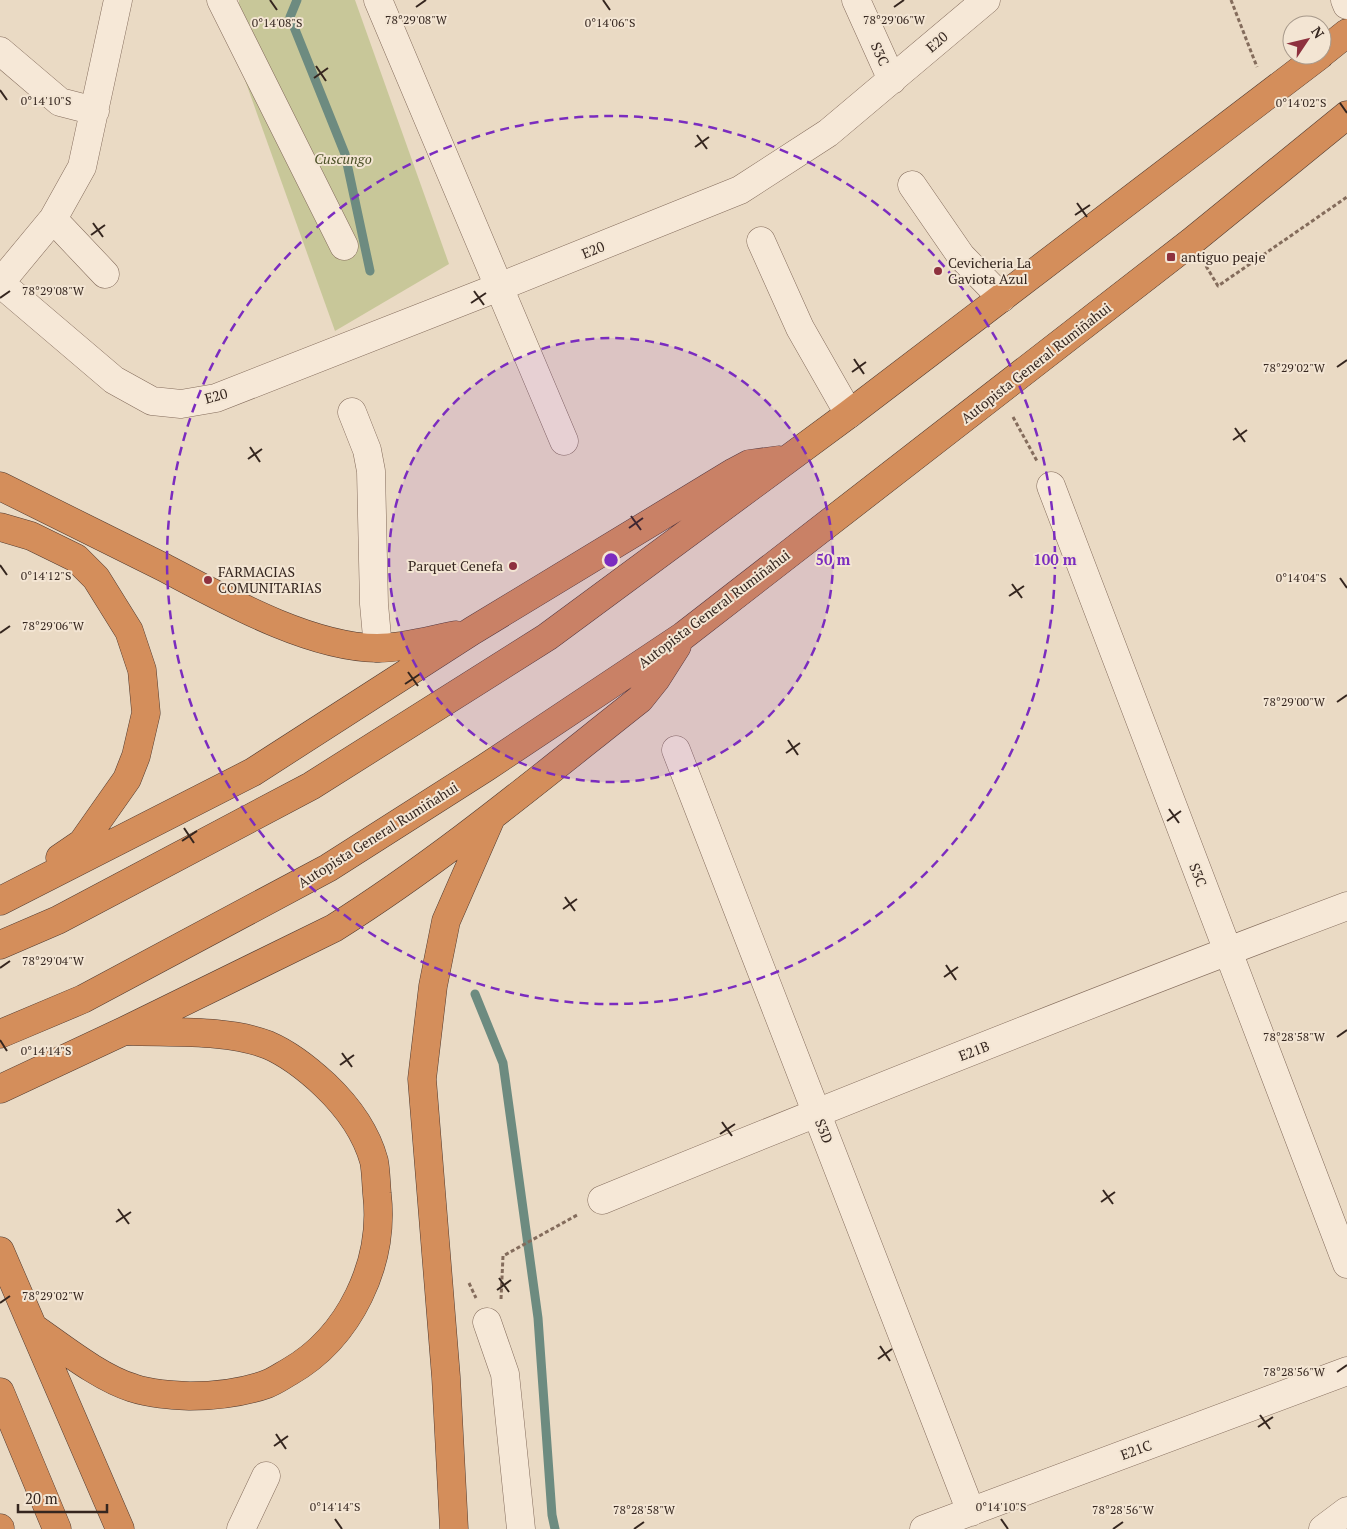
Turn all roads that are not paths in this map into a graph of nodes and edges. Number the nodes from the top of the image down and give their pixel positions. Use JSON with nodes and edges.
{"nodes":[{"id":1,"x":118,"y":0,"type":"edge"},
{"id":2,"x":221,"y":0,"type":"edge"},
{"id":3,"x":378,"y":0,"type":"edge"},
{"id":4,"x":856,"y":0,"type":"edge"},
{"id":5,"x":986,"y":0,"type":"edge"},
{"id":6,"x":1345,"y":0,"type":"edge"},
{"id":7,"x":1347,"y":5,"type":"edge"},
{"id":8,"x":1347,"y":33,"type":"edge"},
{"id":9,"x":1332,"y":45,"type":"edge"},
{"id":10,"x":0,"y":51,"type":"edge"},
{"id":11,"x":1307,"y":65,"type":"edge"},
{"id":12,"x":892,"y":80,"type":"junction"},
{"id":13,"x":95,"y":111,"type":"junction"},
{"id":14,"x":1347,"y":115,"type":"edge"},
{"id":15,"x":912,"y":184,"type":"dead end"},
{"id":16,"x":53,"y":219,"type":"junction"},
{"id":17,"x":761,"y":241,"type":"dead end"},
{"id":18,"x":344,"y":246,"type":"dead end"},
{"id":19,"x":105,"y":274,"type":"dead end"},
{"id":20,"x":0,"y":283,"type":"edge"},
{"id":21,"x":499,"y":288,"type":"junction"},
{"id":22,"x":1002,"y":298,"type":"junction"},
{"id":23,"x":352,"y":412,"type":"dead end"},
{"id":24,"x":849,"y":414,"type":"junction"},
{"id":25,"x":564,"y":441,"type":"dead end"},
{"id":26,"x":786,"y":460,"type":"junction"},
{"id":27,"x":0,"y":486,"type":"edge"},
{"id":28,"x":1051,"y":486,"type":"road end"},
{"id":29,"x":0,"y":527,"type":"edge"},
{"id":30,"x":472,"y":631,"type":"junction"},
{"id":31,"x":683,"y":636,"type":"junction"},
{"id":32,"x":378,"y":648,"type":"junction"},
{"id":33,"x":676,"y":750,"type":"dead end"},
{"id":34,"x":492,"y":816,"type":"junction"},
{"id":35,"x":0,"y":900,"type":"edge"},
{"id":36,"x":1347,"y":906,"type":"edge"},
{"id":37,"x":0,"y":945,"type":"edge"},
{"id":38,"x":1227,"y":951,"type":"junction"},
{"id":39,"x":124,"y":1031,"type":"junction"},
{"id":40,"x":0,"y":1034,"type":"edge"},
{"id":41,"x":0,"y":1089,"type":"edge"},
{"id":42,"x":817,"y":1112,"type":"junction"},
{"id":43,"x":602,"y":1200,"type":"dead end"},
{"id":44,"x":0,"y":1251,"type":"edge"},
{"id":45,"x":1347,"y":1264,"type":"edge"},
{"id":46,"x":486,"y":1322,"type":"road end"},
{"id":47,"x":34,"y":1328,"type":"junction"},
{"id":48,"x":1347,"y":1371,"type":"edge"},
{"id":49,"x":0,"y":1392,"type":"edge"},
{"id":50,"x":266,"y":1476,"type":"dead end"},
{"id":51,"x":1347,"y":1511,"type":"edge"},
{"id":52,"x":971,"y":1512,"type":"junction"},
{"id":53,"x":57,"y":1529,"type":"edge"},
{"id":54,"x":120,"y":1529,"type":"edge"},
{"id":55,"x":241,"y":1529,"type":"edge"},
{"id":56,"x":454,"y":1529,"type":"edge"},
{"id":57,"x":521,"y":1529,"type":"edge"},
{"id":58,"x":924,"y":1529,"type":"edge"},
{"id":59,"x":1323,"y":1529,"type":"edge"}],
"edges":[{"from":1,"to":13,"type":"street"},
{"from":2,"to":18,"type":"street"},
{"from":3,"to":21,"type":"street"},
{"from":4,"to":12,"type":"street","name":"S3C"},
{"from":5,"to":12,"type":"street","name":"E20"},
{"from":6,"to":7,"type":"street"},
{"from":8,"to":9,"type":"highway"},
{"from":10,"to":13,"type":"street"},
{"from":11,"to":22,"type":"highway"},
{"from":12,"to":21,"type":"street","name":"E20"},
{"from":13,"to":16,"type":"street"},
{"from":14,"to":31,"type":"highway","name":"Autopista General Rumiñahui"},
{"from":15,"to":22,"type":"street"},
{"from":16,"to":19,"type":"street"},
{"from":16,"to":20,"type":"street"},
{"from":17,"to":24,"type":"street"},
{"from":20,"to":21,"type":"street","name":"E20"},
{"from":21,"to":25,"type":"street"},
{"from":22,"to":24,"type":"highway"},
{"from":23,"to":32,"type":"street"},
{"from":24,"to":26,"type":"highway"},
{"from":26,"to":30,"type":"highway"},
{"from":26,"to":37,"type":"highway"},
{"from":27,"to":32,"type":"highway"},
{"from":28,"to":38,"type":"street","name":"S3C"},
{"from":29,"to":35,"type":"highway"},
{"from":30,"to":32,"type":"highway"},
{"from":30,"to":35,"type":"highway"},
{"from":31,"to":34,"type":"highway"},
{"from":31,"to":40,"type":"highway","name":"Autopista General Rumiñahui"},
{"from":33,"to":42,"type":"street","name":"S3D"},
{"from":34,"to":39,"type":"highway"},
{"from":34,"to":56,"type":"highway"},
{"from":36,"to":38,"type":"street","name":"E21B"},
{"from":38,"to":42,"type":"street","name":"E21B"},
{"from":38,"to":45,"type":"street","name":"S3C"},
{"from":39,"to":41,"type":"highway"},
{"from":39,"to":47,"type":"highway"},
{"from":42,"to":43,"type":"street","name":"E21B"},
{"from":42,"to":52,"type":"street","name":"S3D"},
{"from":44,"to":47,"type":"highway"},
{"from":46,"to":57,"type":"street"},
{"from":47,"to":54,"type":"highway"},
{"from":48,"to":52,"type":"street","name":"E21C"},
{"from":49,"to":53,"type":"highway"},
{"from":50,"to":55,"type":"street"},
{"from":51,"to":59,"type":"street"},
{"from":52,"to":58,"type":"street","name":"E21C"}]}
